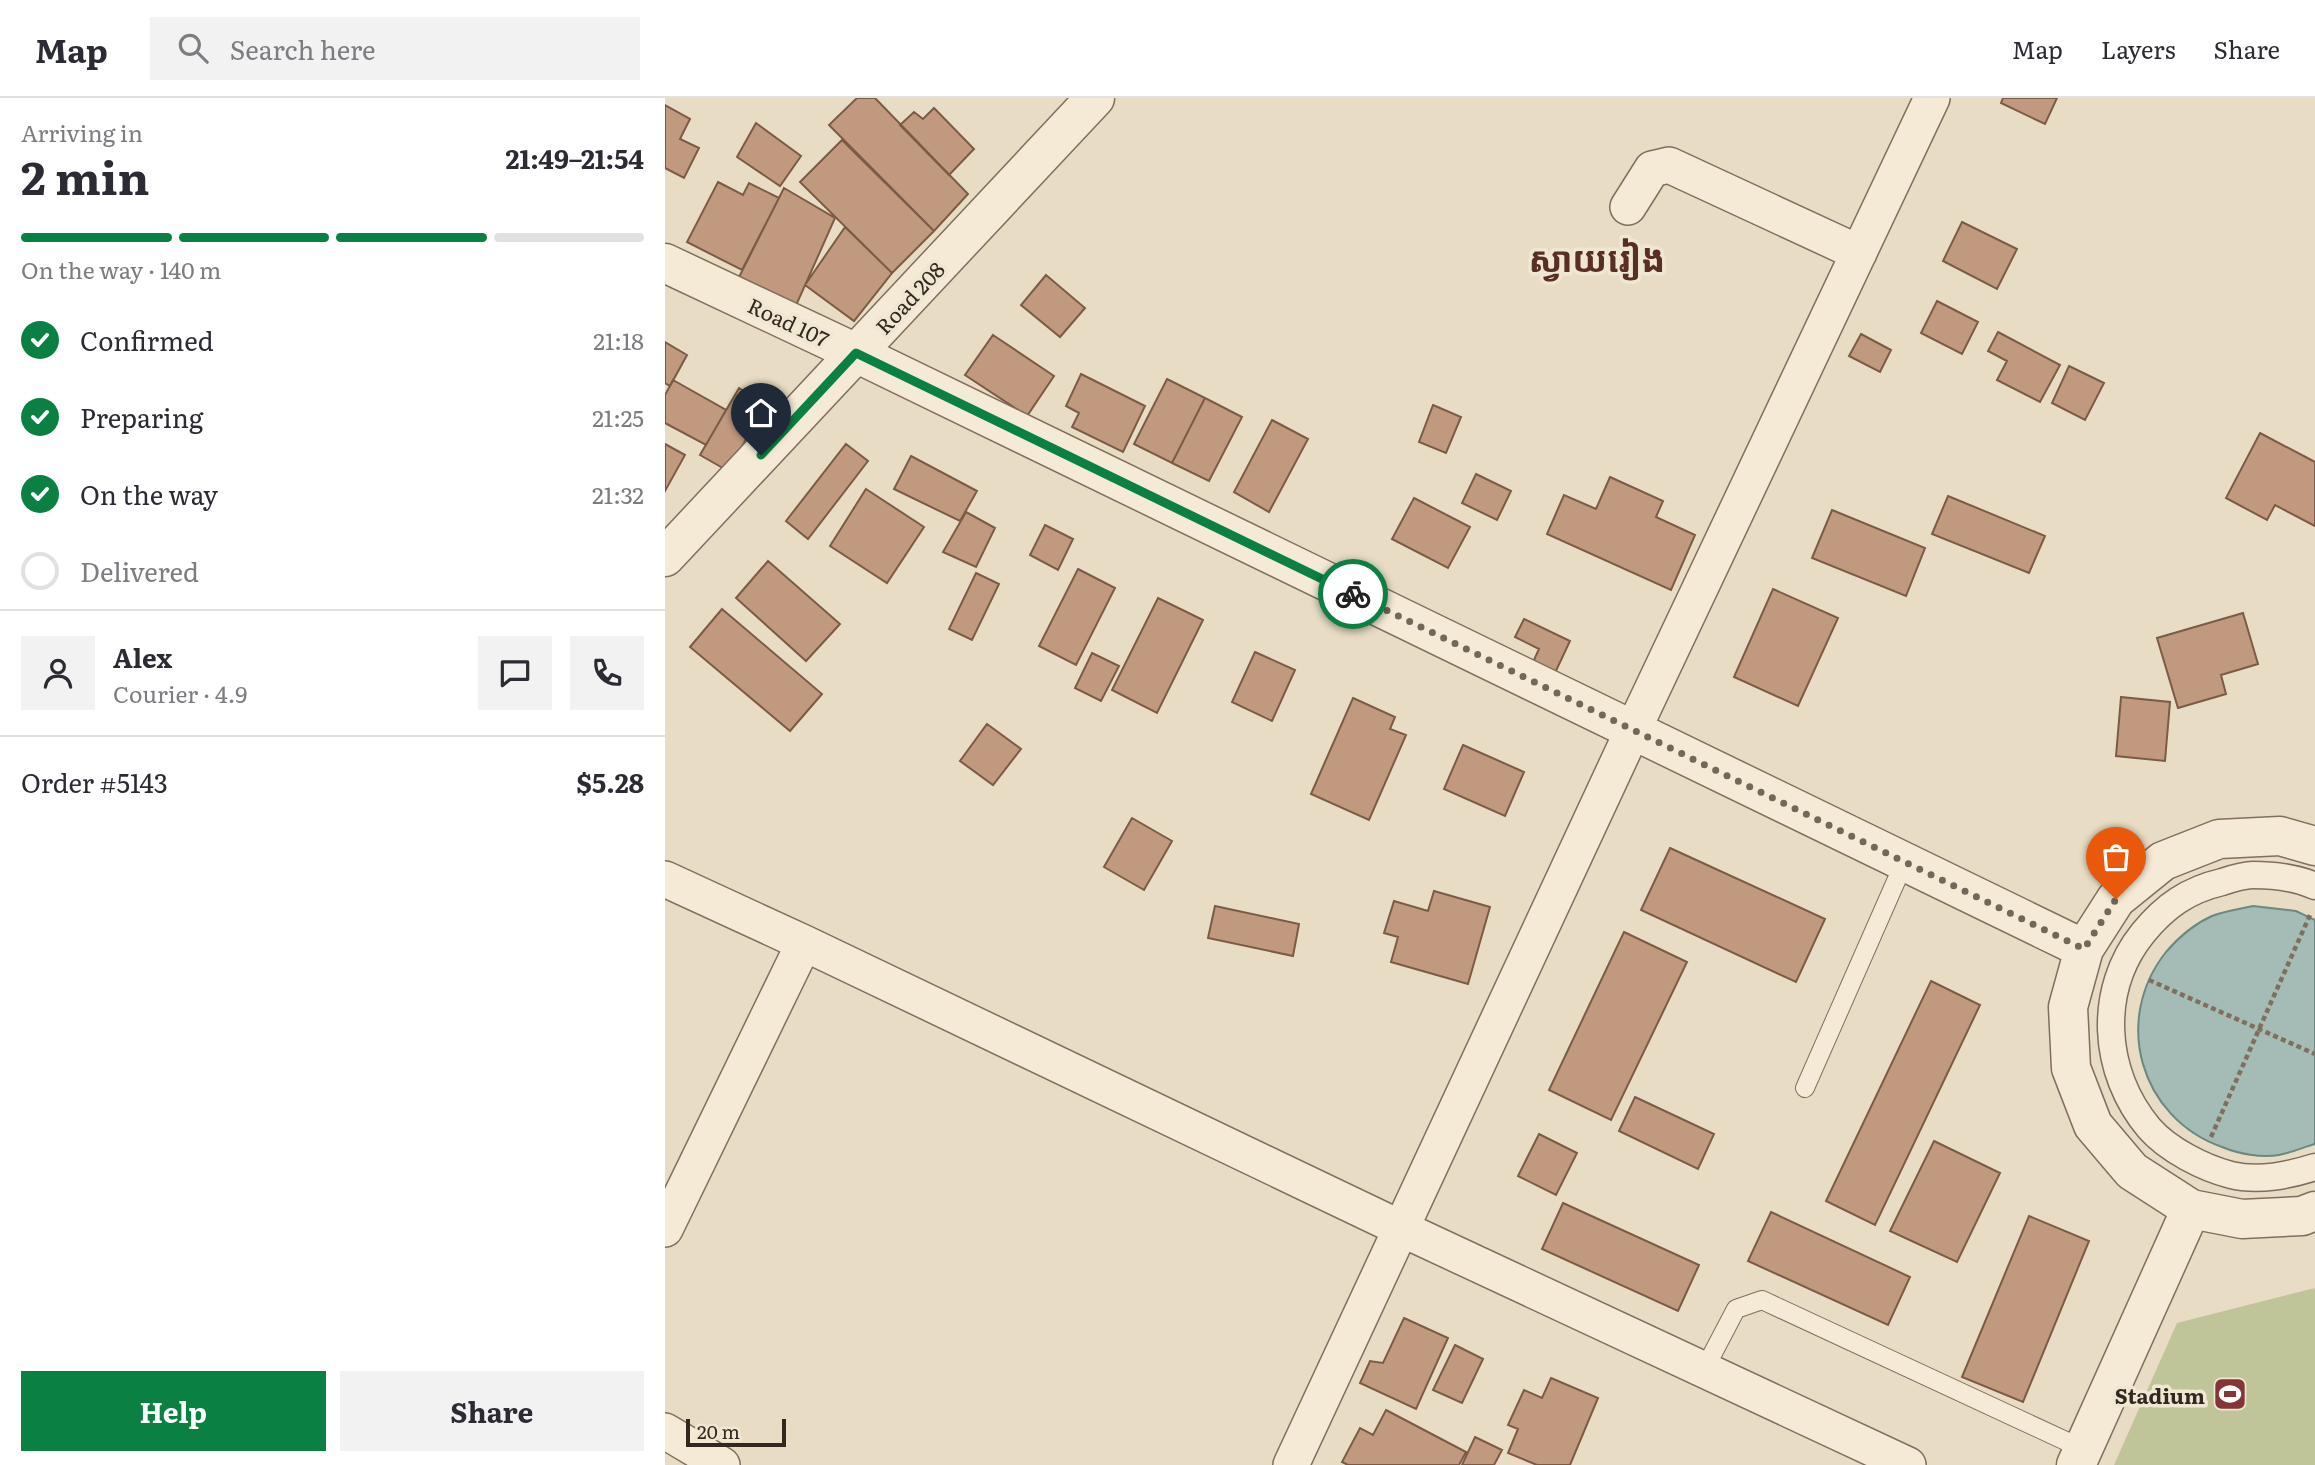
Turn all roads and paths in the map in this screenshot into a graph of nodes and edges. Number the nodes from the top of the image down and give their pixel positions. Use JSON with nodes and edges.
{"nodes":[{"id":1,"x":1094,"y":98,"type":"edge"},
{"id":2,"x":1932,"y":98,"type":"edge"},
{"id":3,"x":1628,"y":207,"type":"dead end"},
{"id":4,"x":1859,"y":253,"type":"junction"},
{"id":5,"x":665,"y":263,"type":"edge"},
{"id":6,"x":856,"y":353,"type":"junction"},
{"id":7,"x":665,"y":557,"type":"edge"},
{"id":8,"x":1633,"y":730,"type":"junction"},
{"id":9,"x":2315,"y":846,"type":"edge"},
{"id":10,"x":1904,"y":863,"type":"junction"},
{"id":11,"x":665,"y":879,"type":"edge"},
{"id":12,"x":2314,"y":897,"type":"edge"},
{"id":13,"x":804,"y":943,"type":"junction"},
{"id":14,"x":2084,"y":949,"type":"junction"},
{"id":15,"x":2138,"y":976,"type":"dead end"},
{"id":16,"x":2259,"y":1029,"type":"junction"},
{"id":17,"x":2315,"y":1054,"type":"edge"},
{"id":18,"x":1805,"y":1088,"type":"dead end"},
{"id":19,"x":2210,"y":1139,"type":"dead end"},
{"id":20,"x":2315,"y":1167,"type":"edge"},
{"id":21,"x":2191,"y":1209,"type":"junction"},
{"id":22,"x":2315,"y":1211,"type":"edge"},
{"id":23,"x":1400,"y":1228,"type":"junction"},
{"id":24,"x":665,"y":1229,"type":"edge"},
{"id":25,"x":1704,"y":1370,"type":"junction"},
{"id":26,"x":665,"y":1431,"type":"edge"},
{"id":27,"x":2079,"y":1457,"type":"edge"},
{"id":28,"x":722,"y":1465,"type":"edge"},
{"id":29,"x":1291,"y":1465,"type":"edge"},
{"id":30,"x":1908,"y":1465,"type":"edge"}],
"edges":[{"from":1,"to":6,"type":"street","name":"Road 208"},
{"from":2,"to":4,"type":"street"},
{"from":3,"to":4,"type":"street"},
{"from":4,"to":8,"type":"street"},
{"from":5,"to":6,"type":"street","name":"Road 107"},
{"from":6,"to":7,"type":"street","name":"Road 208"},
{"from":6,"to":8,"type":"street","name":"Road 107"},
{"from":8,"to":10,"type":"street","name":"Road 107"},
{"from":8,"to":23,"type":"street"},
{"from":9,"to":14,"type":"street"},
{"from":10,"to":14,"type":"street","name":"Road 107"},
{"from":10,"to":18,"type":"lane"},
{"from":11,"to":13,"type":"street"},
{"from":12,"to":16,"type":"path"},
{"from":12,"to":20,"type":"street"},
{"from":13,"to":23,"type":"street"},
{"from":13,"to":24,"type":"street"},
{"from":14,"to":21,"type":"street"},
{"from":15,"to":16,"type":"path"},
{"from":16,"to":17,"type":"path"},
{"from":16,"to":19,"type":"path"},
{"from":21,"to":22,"type":"street"},
{"from":21,"to":27,"type":"street"},
{"from":23,"to":25,"type":"street"},
{"from":23,"to":29,"type":"street"},
{"from":25,"to":27,"type":"lane"},
{"from":25,"to":30,"type":"street"},
{"from":26,"to":28,"type":"street"}]}
